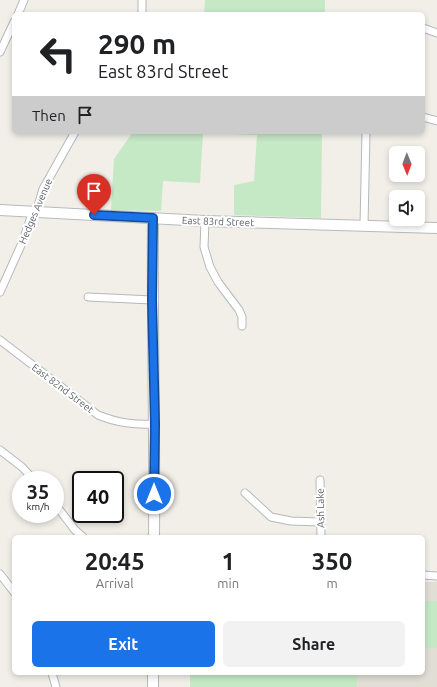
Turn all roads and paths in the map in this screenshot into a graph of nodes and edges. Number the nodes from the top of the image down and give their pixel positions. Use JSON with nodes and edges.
{"nodes":[{"id":1,"x":24,"y":0,"type":"edge"},
{"id":2,"x":142,"y":0,"type":"edge"},
{"id":3,"x":19,"y":12,"type":"edge"},
{"id":4,"x":142,"y":12,"type":"edge"},
{"id":5,"x":12,"y":26,"type":"edge"},
{"id":6,"x":425,"y":29,"type":"edge"},
{"id":7,"x":437,"y":33,"type":"edge"},
{"id":8,"x":0,"y":52,"type":"edge"},
{"id":9,"x":425,"y":118,"type":"edge"},
{"id":10,"x":437,"y":121,"type":"edge"},
{"id":11,"x":74,"y":134,"type":"edge"},
{"id":12,"x":366,"y":134,"type":"edge"},
{"id":13,"x":0,"y":210,"type":"edge"},
{"id":14,"x":35,"y":211,"type":"junction"},
{"id":15,"x":153,"y":218,"type":"junction"},
{"id":16,"x":205,"y":221,"type":"junction"},
{"id":17,"x":364,"y":225,"type":"junction"},
{"id":18,"x":437,"y":228,"type":"edge"},
{"id":19,"x":0,"y":292,"type":"edge"},
{"id":20,"x":88,"y":297,"type":"dead end"},
{"id":21,"x":152,"y":300,"type":"junction"},
{"id":22,"x":242,"y":326,"type":"dead end"},
{"id":23,"x":0,"y":340,"type":"edge"},
{"id":24,"x":155,"y":424,"type":"junction"},
{"id":25,"x":0,"y":450,"type":"edge"},
{"id":26,"x":26,"y":471,"type":"edge"},
{"id":27,"x":320,"y":480,"type":"dead end"},
{"id":28,"x":245,"y":493,"type":"dead end"},
{"id":29,"x":64,"y":516,"type":"edge"},
{"id":30,"x":320,"y":522,"type":"junction"},
{"id":31,"x":81,"y":535,"type":"edge"},
{"id":32,"x":154,"y":535,"type":"edge"},
{"id":33,"x":321,"y":535,"type":"edge"},
{"id":34,"x":0,"y":574,"type":"edge"},
{"id":35,"x":425,"y":575,"type":"edge"},
{"id":36,"x":437,"y":576,"type":"edge"},
{"id":37,"x":12,"y":589,"type":"edge"},
{"id":38,"x":53,"y":675,"type":"edge"},
{"id":39,"x":153,"y":675,"type":"edge"},
{"id":40,"x":56,"y":687,"type":"edge"},
{"id":41,"x":153,"y":687,"type":"edge"}],
"edges":[{"from":1,"to":3,"type":"street"},
{"from":2,"to":4,"type":"street"},
{"from":5,"to":8,"type":"street"},
{"from":6,"to":7,"type":"street"},
{"from":9,"to":10,"type":"street"},
{"from":11,"to":14,"type":"street","name":"Hedges Avenue"},
{"from":12,"to":17,"type":"street"},
{"from":13,"to":14,"type":"street","name":"East 83rd Street"},
{"from":14,"to":15,"type":"street","name":"East 83rd Street"},
{"from":14,"to":19,"type":"street","name":"Hedges Avenue"},
{"from":15,"to":16,"type":"street","name":"East 83rd Street"},
{"from":15,"to":21,"type":"street"},
{"from":16,"to":17,"type":"street","name":"East 83rd Street"},
{"from":16,"to":22,"type":"street"},
{"from":17,"to":18,"type":"street","name":"East 83rd Street"},
{"from":20,"to":21,"type":"street"},
{"from":21,"to":24,"type":"street"},
{"from":23,"to":24,"type":"street","name":"East 82nd Street"},
{"from":24,"to":32,"type":"street"},
{"from":25,"to":26,"type":"street"},
{"from":27,"to":30,"type":"street","name":"Ash Lake"},
{"from":28,"to":30,"type":"street"},
{"from":29,"to":31,"type":"street"},
{"from":30,"to":33,"type":"street","name":"Ash Lake"},
{"from":34,"to":37,"type":"street"},
{"from":35,"to":36,"type":"street"},
{"from":38,"to":40,"type":"street"},
{"from":39,"to":41,"type":"street"}]}
